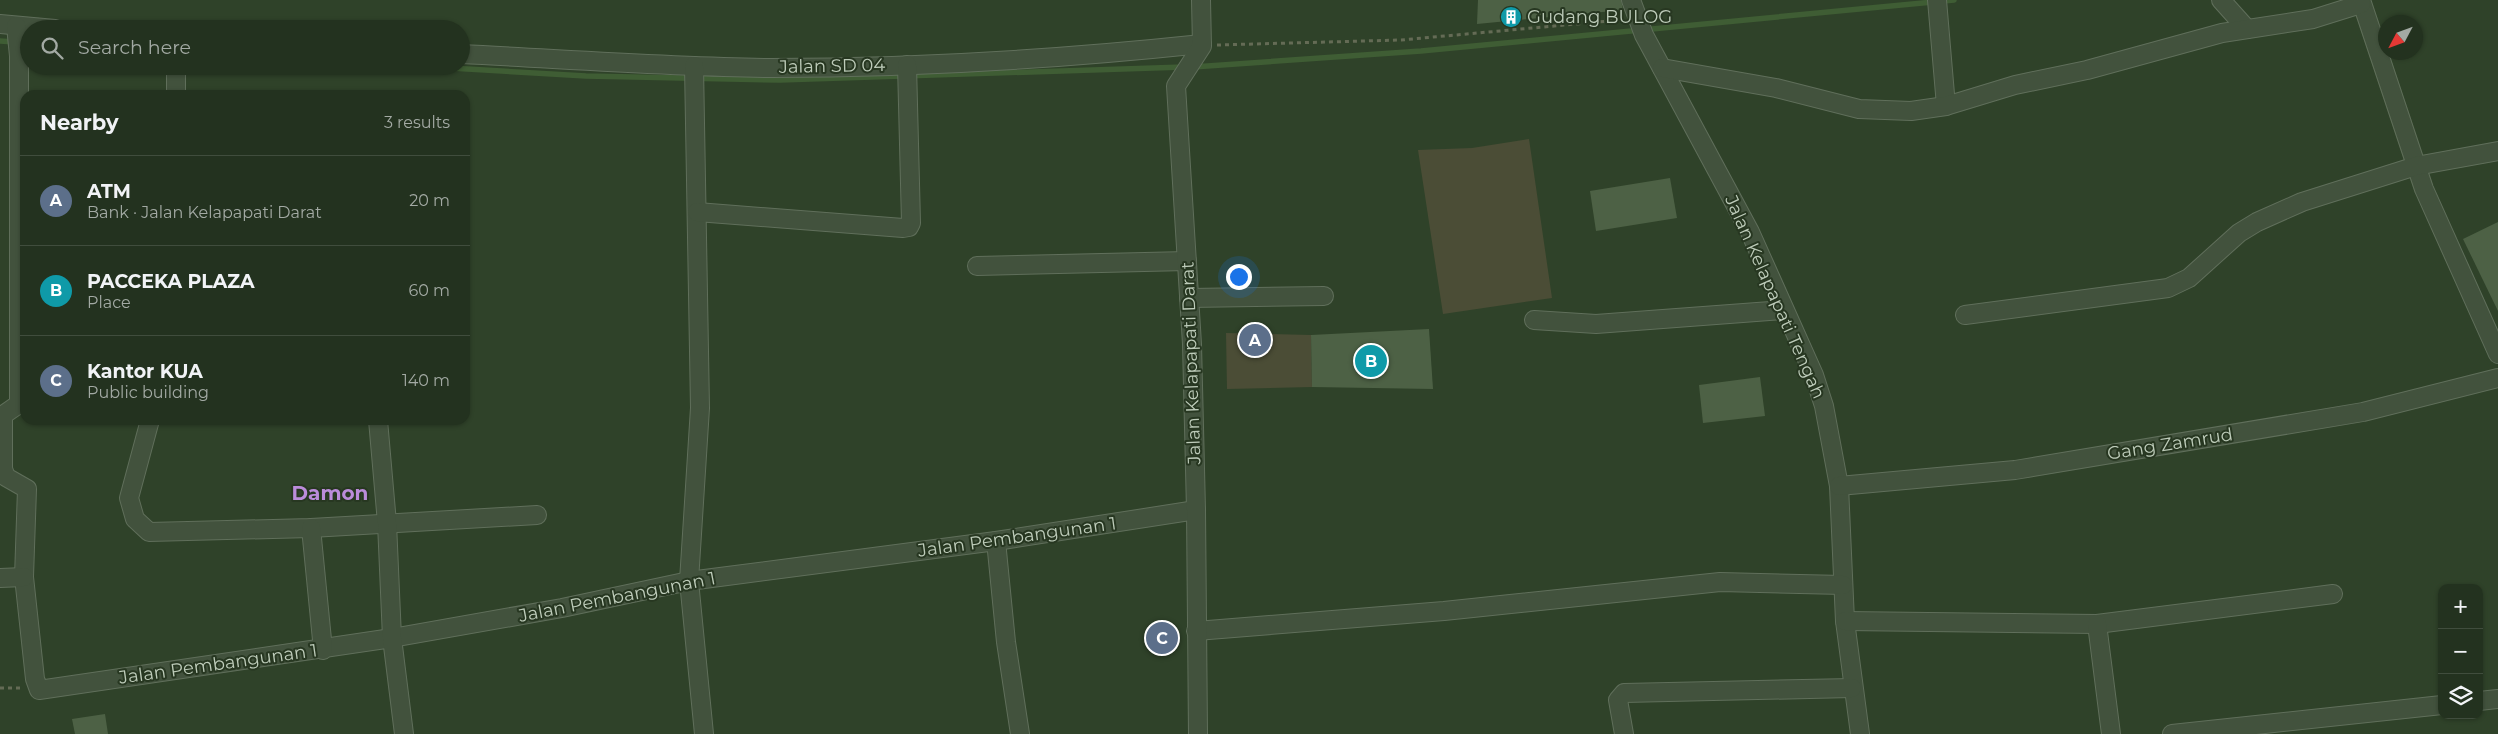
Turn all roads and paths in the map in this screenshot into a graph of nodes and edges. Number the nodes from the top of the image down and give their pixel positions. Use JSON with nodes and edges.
{"nodes":[{"id":1,"x":1201,"y":0,"type":"edge"},
{"id":2,"x":1631,"y":0,"type":"edge"},
{"id":3,"x":2221,"y":0,"type":"edge"},
{"id":4,"x":2361,"y":2,"type":"edge"},
{"id":5,"x":1938,"y":8,"type":"edge"},
{"id":6,"x":1641,"y":26,"type":"junction"},
{"id":7,"x":11,"y":29,"type":"edge"},
{"id":8,"x":2247,"y":29,"type":"junction"},
{"id":9,"x":1202,"y":45,"type":"junction"},
{"id":10,"x":470,"y":55,"type":"edge"},
{"id":11,"x":1662,"y":68,"type":"junction"},
{"id":12,"x":908,"y":72,"type":"junction"},
{"id":13,"x":176,"y":75,"type":"edge"},
{"id":14,"x":695,"y":75,"type":"junction"},
{"id":15,"x":176,"y":90,"type":"edge"},
{"id":16,"x":1946,"y":106,"type":"junction"},
{"id":17,"x":2498,"y":151,"type":"edge"},
{"id":18,"x":2416,"y":166,"type":"junction"},
{"id":19,"x":697,"y":212,"type":"junction"},
{"id":20,"x":1187,"y":261,"type":"junction"},
{"id":21,"x":977,"y":266,"type":"dead end"},
{"id":22,"x":1324,"y":296,"type":"dead end"},
{"id":23,"x":1189,"y":298,"type":"junction"},
{"id":24,"x":1783,"y":310,"type":"junction"},
{"id":25,"x":1965,"y":315,"type":"dead end"},
{"id":26,"x":1534,"y":320,"type":"dead end"},
{"id":27,"x":2498,"y":354,"type":"edge"},
{"id":28,"x":2498,"y":378,"type":"edge"},
{"id":29,"x":149,"y":425,"type":"edge"},
{"id":30,"x":378,"y":425,"type":"edge"},
{"id":31,"x":1839,"y":486,"type":"junction"},
{"id":32,"x":1196,"y":510,"type":"junction"},
{"id":33,"x":537,"y":515,"type":"dead end"},
{"id":34,"x":386,"y":523,"type":"junction"},
{"id":35,"x":310,"y":528,"type":"junction"},
{"id":36,"x":996,"y":541,"type":"junction"},
{"id":37,"x":24,"y":577,"type":"junction"},
{"id":38,"x":0,"y":578,"type":"edge"},
{"id":39,"x":689,"y":581,"type":"junction"},
{"id":40,"x":1843,"y":585,"type":"junction"},
{"id":41,"x":2333,"y":594,"type":"dead end"},
{"id":42,"x":1845,"y":621,"type":"junction"},
{"id":43,"x":2097,"y":624,"type":"junction"},
{"id":44,"x":1196,"y":631,"type":"junction"},
{"id":45,"x":392,"y":638,"type":"junction"},
{"id":46,"x":322,"y":650,"type":"junction"},
{"id":47,"x":1852,"y":688,"type":"junction"},
{"id":48,"x":2498,"y":699,"type":"edge"},
{"id":49,"x":2483,"y":701,"type":"edge"},
{"id":50,"x":2438,"y":705,"type":"edge"},
{"id":51,"x":404,"y":734,"type":"edge"},
{"id":52,"x":704,"y":734,"type":"edge"},
{"id":53,"x":1020,"y":734,"type":"edge"},
{"id":54,"x":1198,"y":734,"type":"edge"},
{"id":55,"x":1624,"y":734,"type":"edge"},
{"id":56,"x":1860,"y":734,"type":"edge"},
{"id":57,"x":2111,"y":734,"type":"edge"},
{"id":58,"x":2172,"y":734,"type":"edge"}],
"edges":[{"from":1,"to":9,"type":"street"},
{"from":2,"to":6,"type":"street","name":"Jalan Kelapapati Tengah"},
{"from":3,"to":8,"type":"street"},
{"from":4,"to":8,"type":"street"},
{"from":4,"to":18,"type":"street"},
{"from":5,"to":16,"type":"street"},
{"from":6,"to":9,"type":"path"},
{"from":6,"to":11,"type":"street","name":"Jalan Kelapapati Tengah"},
{"from":7,"to":37,"type":"street"},
{"from":8,"to":16,"type":"street"},
{"from":9,"to":12,"type":"street","name":"Jalan SD 04"},
{"from":9,"to":20,"type":"street","name":"Jalan Kelapapati Darat"},
{"from":10,"to":14,"type":"street","name":"Jalan SD 04"},
{"from":11,"to":16,"type":"street"},
{"from":11,"to":24,"type":"street","name":"Jalan Kelapapati Tengah"},
{"from":12,"to":14,"type":"street","name":"Jalan SD 04"},
{"from":12,"to":19,"type":"street"},
{"from":13,"to":15,"type":"street"},
{"from":14,"to":19,"type":"street"},
{"from":17,"to":18,"type":"street"},
{"from":18,"to":25,"type":"street"},
{"from":18,"to":27,"type":"street"},
{"from":19,"to":39,"type":"street"},
{"from":20,"to":21,"type":"street"},
{"from":20,"to":23,"type":"street","name":"Jalan Kelapapati Darat"},
{"from":22,"to":23,"type":"street"},
{"from":23,"to":32,"type":"street","name":"Jalan Kelapapati Darat"},
{"from":24,"to":26,"type":"street"},
{"from":24,"to":31,"type":"street","name":"Jalan Kelapapati Tengah"},
{"from":28,"to":31,"type":"street","name":"Gang Zamrud"},
{"from":29,"to":35,"type":"street"},
{"from":30,"to":34,"type":"street"},
{"from":31,"to":40,"type":"street","name":"Jalan Kelapapati Tengah"},
{"from":32,"to":36,"type":"street","name":"Jalan Pembangunan 1"},
{"from":32,"to":44,"type":"street","name":"Jalan Kelapapati Darat"},
{"from":33,"to":34,"type":"street"},
{"from":34,"to":35,"type":"street"},
{"from":34,"to":45,"type":"street"},
{"from":35,"to":46,"type":"street"},
{"from":36,"to":39,"type":"street","name":"Jalan Pembangunan 1"},
{"from":36,"to":53,"type":"street"},
{"from":37,"to":38,"type":"street"},
{"from":37,"to":46,"type":"street","name":"Jalan Pembangunan 1"},
{"from":39,"to":45,"type":"street","name":"Jalan Pembangunan 1"},
{"from":39,"to":52,"type":"street"},
{"from":40,"to":42,"type":"street","name":"Jalan Kelapapati Tengah"},
{"from":40,"to":44,"type":"street"},
{"from":41,"to":43,"type":"street"},
{"from":42,"to":43,"type":"street"},
{"from":42,"to":47,"type":"street","name":"Jalan Kelapapati Tengah"},
{"from":43,"to":57,"type":"street"},
{"from":44,"to":54,"type":"street","name":"Jalan Kelapapati Darat"},
{"from":45,"to":46,"type":"street","name":"Jalan Pembangunan 1"},
{"from":45,"to":51,"type":"street"},
{"from":47,"to":55,"type":"street"},
{"from":47,"to":56,"type":"street","name":"Jalan Kelapapati Tengah"},
{"from":48,"to":49,"type":"street"},
{"from":50,"to":58,"type":"street"}]}
